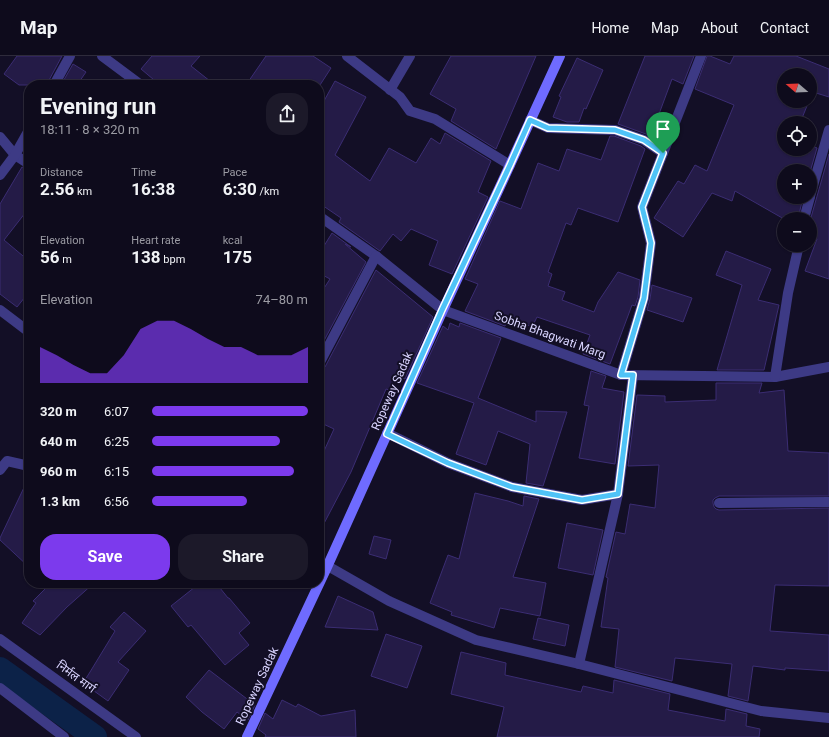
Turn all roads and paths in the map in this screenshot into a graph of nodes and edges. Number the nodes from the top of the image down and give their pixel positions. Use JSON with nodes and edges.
{"nodes":[{"id":1,"x":70,"y":56,"type":"edge"},
{"id":2,"x":102,"y":56,"type":"edge"},
{"id":3,"x":347,"y":56,"type":"edge"},
{"id":4,"x":410,"y":56,"type":"edge"},
{"id":5,"x":560,"y":56,"type":"edge"},
{"id":6,"x":701,"y":56,"type":"edge"},
{"id":7,"x":57,"y":80,"type":"edge"},
{"id":8,"x":134,"y":80,"type":"edge"},
{"id":9,"x":390,"y":90,"type":"junction"},
{"id":10,"x":530,"y":120,"type":"junction"},
{"id":11,"x":829,"y":130,"type":"edge"},
{"id":12,"x":0,"y":137,"type":"edge"},
{"id":13,"x":24,"y":139,"type":"edge"},
{"id":14,"x":663,"y":153,"type":"junction"},
{"id":15,"x":15,"y":155,"type":"junction"},
{"id":16,"x":24,"y":161,"type":"edge"},
{"id":17,"x":510,"y":165,"type":"junction"},
{"id":18,"x":817,"y":172,"type":"edge"},
{"id":19,"x":0,"y":174,"type":"edge"},
{"id":20,"x":324,"y":220,"type":"edge"},
{"id":21,"x":797,"y":252,"type":"edge"},
{"id":22,"x":376,"y":256,"type":"junction"},
{"id":23,"x":0,"y":310,"type":"edge"},
{"id":24,"x":442,"y":310,"type":"junction"},
{"id":25,"x":24,"y":328,"type":"edge"},
{"id":26,"x":324,"y":355,"type":"edge"},
{"id":27,"x":829,"y":367,"type":"edge"},
{"id":28,"x":621,"y":375,"type":"junction"},
{"id":29,"x":633,"y":375,"type":"junction"},
{"id":30,"x":775,"y":377,"type":"junction"},
{"id":31,"x":387,"y":434,"type":"junction"},
{"id":32,"x":24,"y":465,"type":"edge"},
{"id":33,"x":0,"y":470,"type":"edge"},
{"id":34,"x":618,"y":494,"type":"junction"},
{"id":35,"x":829,"y":502,"type":"edge"},
{"id":36,"x":718,"y":503,"type":"dead end"},
{"id":37,"x":324,"y":562,"type":"edge"},
{"id":38,"x":324,"y":565,"type":"edge"},
{"id":39,"x":312,"y":588,"type":"edge"},
{"id":40,"x":0,"y":639,"type":"edge"},
{"id":41,"x":579,"y":664,"type":"junction"},
{"id":42,"x":0,"y":688,"type":"edge"},
{"id":43,"x":829,"y":718,"type":"edge"},
{"id":44,"x":64,"y":737,"type":"edge"},
{"id":45,"x":136,"y":737,"type":"edge"},
{"id":46,"x":247,"y":737,"type":"edge"}],
"edges":[{"from":1,"to":7,"type":"street"},
{"from":2,"to":8,"type":"street"},
{"from":3,"to":9,"type":"street"},
{"from":4,"to":9,"type":"street"},
{"from":5,"to":10,"type":"main road","name":"Ropeway Sadak"},
{"from":6,"to":14,"type":"street"},
{"from":9,"to":17,"type":"street"},
{"from":10,"to":14,"type":"street"},
{"from":10,"to":17,"type":"main road","name":"Ropeway Sadak"},
{"from":11,"to":18,"type":"street"},
{"from":12,"to":15,"type":"street"},
{"from":13,"to":15,"type":"street"},
{"from":14,"to":28,"type":"street"},
{"from":15,"to":16,"type":"street"},
{"from":15,"to":19,"type":"street"},
{"from":17,"to":24,"type":"main road","name":"Ropeway Sadak"},
{"from":20,"to":22,"type":"street","name":"Sobha Bhagwati Marg"},
{"from":21,"to":30,"type":"street"},
{"from":22,"to":24,"type":"street","name":"Sobha Bhagwati Marg"},
{"from":22,"to":26,"type":"street"},
{"from":23,"to":25,"type":"street"},
{"from":24,"to":28,"type":"street","name":"Sobha Bhagwati Marg"},
{"from":24,"to":31,"type":"main road","name":"Ropeway Sadak"},
{"from":27,"to":30,"type":"street","name":"Sobha Bhagwati Marg"},
{"from":28,"to":29,"type":"street","name":"Sobha Bhagwati Marg"},
{"from":29,"to":30,"type":"street","name":"Sobha Bhagwati Marg"},
{"from":29,"to":34,"type":"street"},
{"from":31,"to":34,"type":"street"},
{"from":31,"to":37,"type":"main road","name":"Ropeway Sadak"},
{"from":32,"to":33,"type":"street"},
{"from":34,"to":41,"type":"street"},
{"from":35,"to":36,"type":"street"},
{"from":38,"to":41,"type":"street"},
{"from":39,"to":46,"type":"main road","name":"Ropeway Sadak"},
{"from":40,"to":45,"type":"street","name":"निर्मल मार्ग"},
{"from":41,"to":43,"type":"street"},
{"from":42,"to":44,"type":"street"}]}
